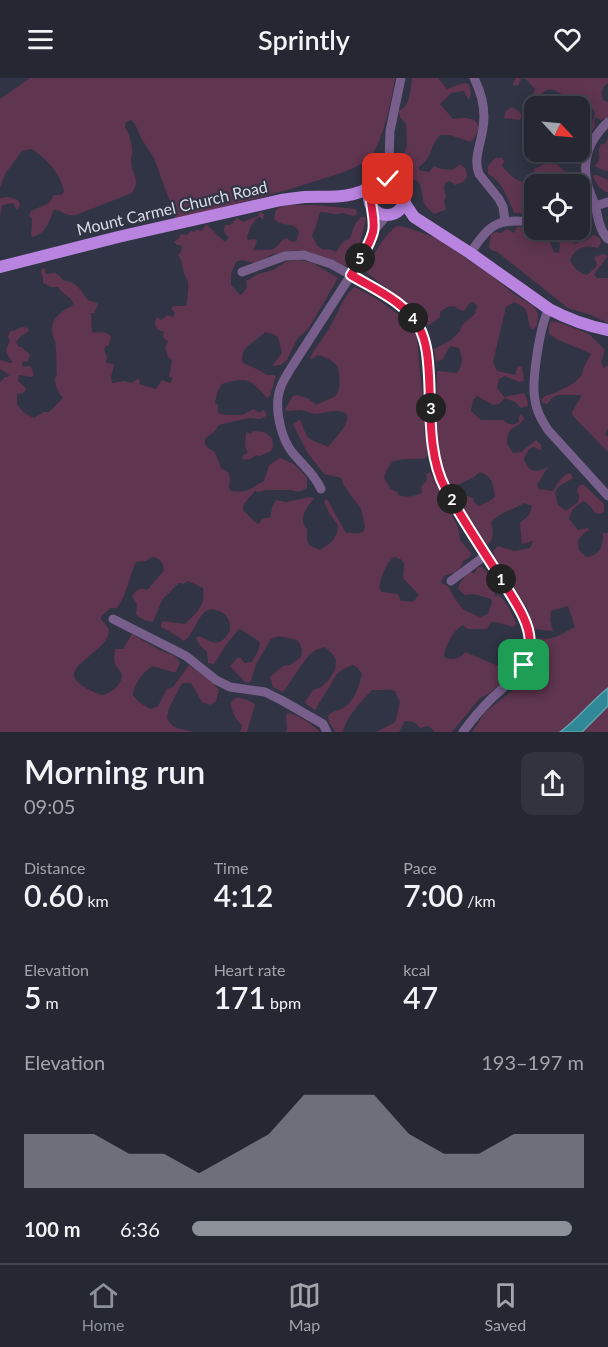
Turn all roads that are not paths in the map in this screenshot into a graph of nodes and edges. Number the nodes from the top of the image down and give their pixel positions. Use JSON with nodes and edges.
{"nodes":[{"id":1,"x":401,"y":78,"type":"edge"},
{"id":2,"x":474,"y":78,"type":"edge"},
{"id":3,"x":608,"y":122,"type":"edge"},
{"id":4,"x":590,"y":143,"type":"edge"},
{"id":5,"x":389,"y":162,"type":"junction"},
{"id":6,"x":586,"y":162,"type":"edge"},
{"id":7,"x":378,"y":183,"type":"junction"},
{"id":8,"x":398,"y":183,"type":"junction"},
{"id":9,"x":353,"y":195,"type":"junction"},
{"id":10,"x":404,"y":202,"type":"junction"},
{"id":11,"x":608,"y":202,"type":"edge"},
{"id":12,"x":371,"y":205,"type":"junction"},
{"id":13,"x":595,"y":206,"type":"junction"},
{"id":14,"x":590,"y":208,"type":"edge"},
{"id":15,"x":390,"y":214,"type":"junction"},
{"id":16,"x":414,"y":217,"type":"junction"},
{"id":17,"x":505,"y":221,"type":"junction"},
{"id":18,"x":524,"y":222,"type":"edge"},
{"id":19,"x":373,"y":232,"type":"junction"},
{"id":20,"x":608,"y":239,"type":"edge"},
{"id":21,"x":470,"y":253,"type":"junction"},
{"id":22,"x":2,"y":265,"type":"edge"},
{"id":23,"x":242,"y":272,"type":"dead end"},
{"id":24,"x":351,"y":275,"type":"junction"},
{"id":25,"x":549,"y":309,"type":"junction"},
{"id":26,"x":608,"y":330,"type":"edge"},
{"id":27,"x":321,"y":489,"type":"dead end"},
{"id":28,"x":608,"y":496,"type":"edge"},
{"id":29,"x":486,"y":555,"type":"junction"},
{"id":30,"x":451,"y":581,"type":"dead end"},
{"id":31,"x":113,"y":619,"type":"dead end"},
{"id":32,"x":327,"y":732,"type":"edge"},
{"id":33,"x":463,"y":732,"type":"edge"}],
"edges":[{"from":1,"to":5,"type":"street"},
{"from":2,"to":17,"type":"street"},
{"from":3,"to":4,"type":"street"},
{"from":5,"to":7,"type":"street"},
{"from":5,"to":8,"type":"street"},
{"from":6,"to":13,"type":"street"},
{"from":7,"to":8,"type":"main road"},
{"from":7,"to":9,"type":"main road","name":"Mount Carmel Church Road"},
{"from":7,"to":12,"type":"main road"},
{"from":8,"to":10,"type":"main road"},
{"from":9,"to":12,"type":"main road","name":"Mount Carmel Church Road"},
{"from":9,"to":22,"type":"main road","name":"Mount Carmel Church Road"},
{"from":10,"to":15,"type":"main road"},
{"from":10,"to":16,"type":"main road"},
{"from":11,"to":13,"type":"street"},
{"from":12,"to":15,"type":"main road"},
{"from":12,"to":19,"type":"street"},
{"from":13,"to":14,"type":"street"},
{"from":13,"to":20,"type":"street"},
{"from":15,"to":16,"type":"main road"},
{"from":15,"to":19,"type":"street"},
{"from":16,"to":21,"type":"main road"},
{"from":17,"to":18,"type":"street"},
{"from":17,"to":21,"type":"street"},
{"from":19,"to":24,"type":"street"},
{"from":21,"to":25,"type":"main road"},
{"from":23,"to":24,"type":"street"},
{"from":24,"to":27,"type":"street"},
{"from":24,"to":29,"type":"street"},
{"from":25,"to":26,"type":"main road"},
{"from":25,"to":28,"type":"street"},
{"from":29,"to":30,"type":"street"},
{"from":29,"to":33,"type":"street"},
{"from":31,"to":32,"type":"street"}]}
